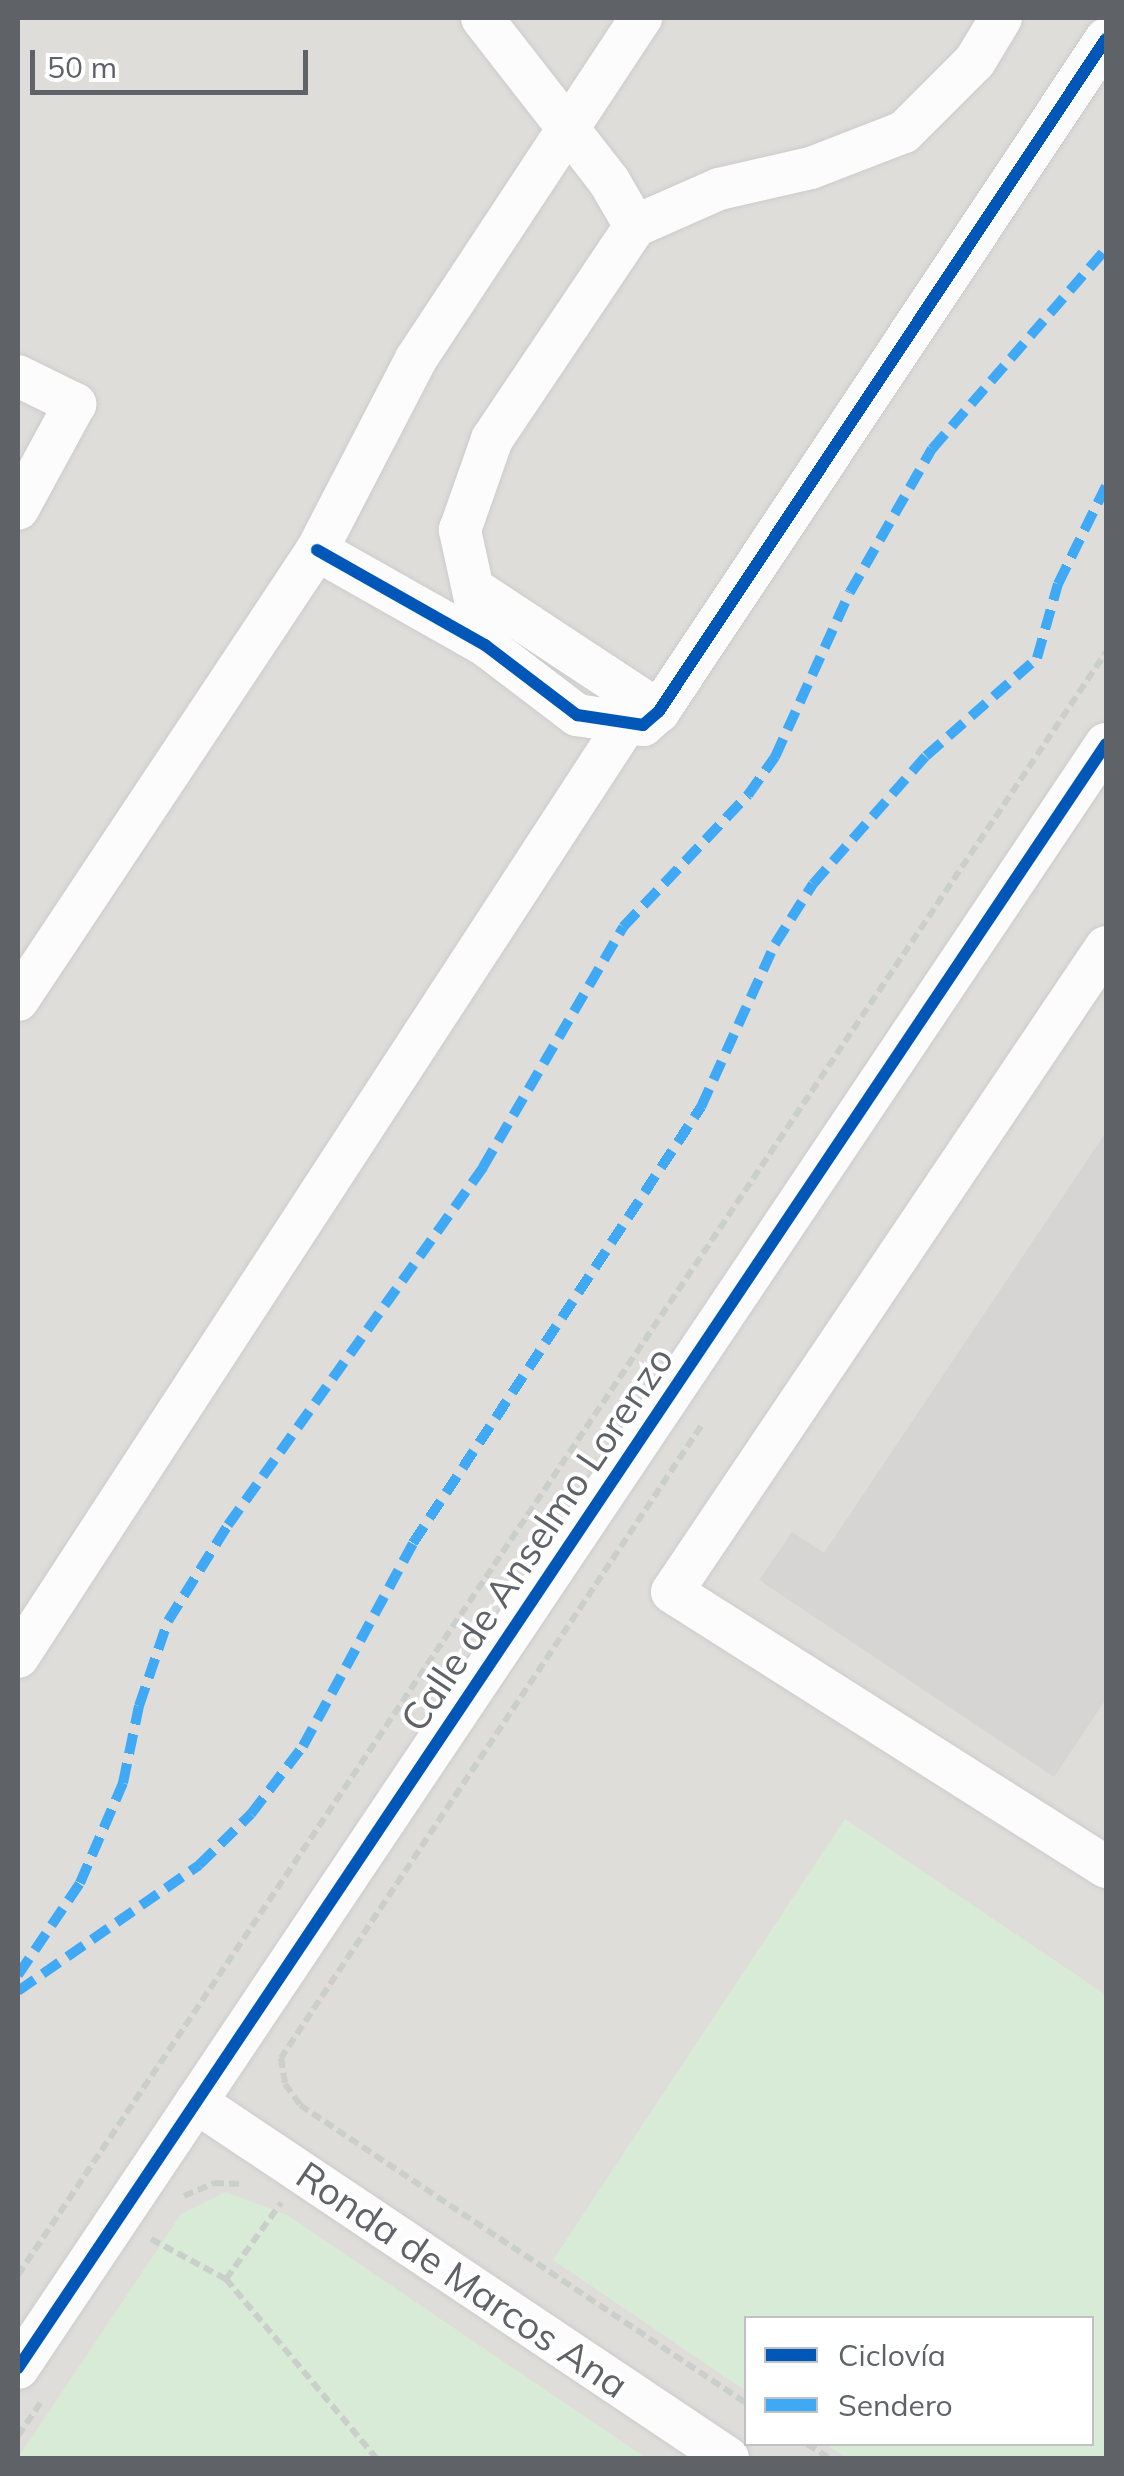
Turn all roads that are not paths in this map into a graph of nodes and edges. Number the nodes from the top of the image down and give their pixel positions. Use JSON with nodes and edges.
{"nodes":[{"id":1,"x":482,"y":18,"type":"edge"},
{"id":2,"x":641,"y":18,"type":"edge"},
{"id":3,"x":1001,"y":18,"type":"edge"},
{"id":4,"x":1106,"y":40,"type":"edge"},
{"id":5,"x":568,"y":129,"type":"junction"},
{"id":6,"x":635,"y":226,"type":"junction"},
{"id":7,"x":18,"y":376,"type":"edge"},
{"id":8,"x":18,"y":509,"type":"edge"},
{"id":9,"x":318,"y":550,"type":"junction"},
{"id":10,"x":474,"y":588,"type":"junction"},
{"id":11,"x":485,"y":646,"type":"junction"},
{"id":12,"x":642,"y":718,"type":"junction"},
{"id":13,"x":1106,"y":744,"type":"edge"},
{"id":14,"x":1106,"y":947,"type":"edge"},
{"id":15,"x":18,"y":1000,"type":"edge"},
{"id":16,"x":18,"y":1658,"type":"edge"},
{"id":17,"x":1106,"y":1867,"type":"edge"},
{"id":18,"x":196,"y":2102,"type":"junction"},
{"id":19,"x":34,"y":2377,"type":"edge"},
{"id":20,"x":728,"y":2458,"type":"edge"}],
"edges":[{"from":1,"to":5,"type":"street"},
{"from":2,"to":5,"type":"street"},
{"from":3,"to":6,"type":"street"},
{"from":4,"to":12,"type":"street"},
{"from":5,"to":6,"type":"street"},
{"from":5,"to":9,"type":"street"},
{"from":6,"to":10,"type":"street"},
{"from":7,"to":8,"type":"street"},
{"from":9,"to":11,"type":"street"},
{"from":9,"to":15,"type":"street"},
{"from":10,"to":11,"type":"street"},
{"from":10,"to":12,"type":"street"},
{"from":11,"to":12,"type":"street"},
{"from":12,"to":16,"type":"street"},
{"from":13,"to":18,"type":"street","name":"Calle de Anselmo Lorenzo"},
{"from":14,"to":17,"type":"street"},
{"from":18,"to":19,"type":"street","name":"Calle de Anselmo Lorenzo"},
{"from":18,"to":20,"type":"street","name":"Ronda de Marcos Ana"}]}
